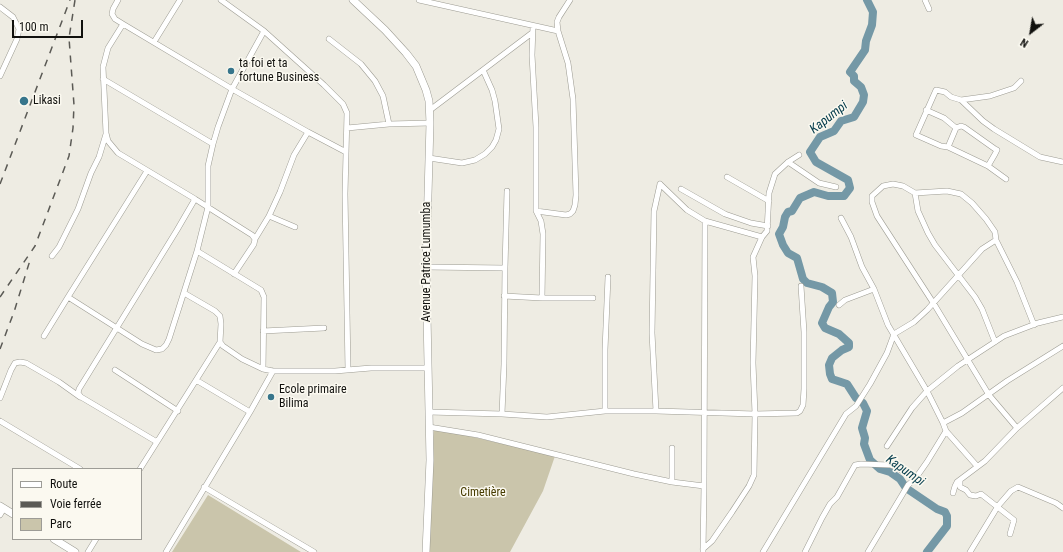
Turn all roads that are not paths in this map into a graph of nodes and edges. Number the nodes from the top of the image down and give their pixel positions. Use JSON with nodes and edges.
{"nodes":[{"id":1,"x":118,"y":0,"type":"edge"},
{"id":2,"x":180,"y":0,"type":"edge"},
{"id":3,"x":221,"y":0,"type":"edge"},
{"id":4,"x":353,"y":0,"type":"edge"},
{"id":5,"x":419,"y":0,"type":"edge"},
{"id":6,"x":570,"y":0,"type":"edge"},
{"id":7,"x":925,"y":0,"type":"edge"},
{"id":8,"x":0,"y":7,"type":"edge"},
{"id":9,"x":929,"y":9,"type":"dead end"},
{"id":10,"x":123,"y":24,"type":"junction"},
{"id":11,"x":533,"y":26,"type":"junction"},
{"id":12,"x":264,"y":31,"type":"junction"},
{"id":13,"x":558,"y":32,"type":"junction"},
{"id":14,"x":532,"y":33,"type":"junction"},
{"id":15,"x":329,"y":39,"type":"dead end"},
{"id":16,"x":154,"y":42,"type":"junction"},
{"id":17,"x":483,"y":70,"type":"junction"},
{"id":18,"x":0,"y":76,"type":"edge"},
{"id":19,"x":103,"y":78,"type":"junction"},
{"id":20,"x":1021,"y":82,"type":"dead end"},
{"id":21,"x":232,"y":89,"type":"junction"},
{"id":22,"x":961,"y":100,"type":"junction"},
{"id":23,"x":430,"y":110,"type":"junction"},
{"id":24,"x":926,"y":110,"type":"junction"},
{"id":25,"x":430,"y":123,"type":"junction"},
{"id":26,"x":389,"y":124,"type":"junction"},
{"id":27,"x":347,"y":128,"type":"junction"},
{"id":28,"x":956,"y":128,"type":"junction"},
{"id":29,"x":308,"y":132,"type":"junction"},
{"id":30,"x":106,"y":133,"type":"junction"},
{"id":31,"x":213,"y":144,"type":"junction"},
{"id":32,"x":948,"y":146,"type":"junction"},
{"id":33,"x":346,"y":152,"type":"junction"},
{"id":34,"x":799,"y":155,"type":"dead end"},
{"id":35,"x":429,"y":158,"type":"junction"},
{"id":36,"x":788,"y":162,"type":"junction"},
{"id":37,"x":1063,"y":162,"type":"edge"},
{"id":38,"x":988,"y":166,"type":"junction"},
{"id":39,"x":147,"y":171,"type":"junction"},
{"id":40,"x":727,"y":177,"type":"dead end"},
{"id":41,"x":1006,"y":179,"type":"dead end"},
{"id":42,"x":836,"y":187,"type":"dead end"},
{"id":43,"x":681,"y":189,"type":"dead end"},
{"id":44,"x":507,"y":191,"type":"dead end"},
{"id":45,"x":915,"y":193,"type":"junction"},
{"id":46,"x":195,"y":199,"type":"junction"},
{"id":47,"x":769,"y":201,"type":"junction"},
{"id":48,"x":208,"y":207,"type":"junction"},
{"id":49,"x":536,"y":211,"type":"junction"},
{"id":50,"x":269,"y":216,"type":"junction"},
{"id":51,"x":840,"y":218,"type":"dead end"},
{"id":52,"x":705,"y":221,"type":"junction"},
{"id":53,"x":768,"y":226,"type":"junction"},
{"id":54,"x":295,"y":227,"type":"dead end"},
{"id":55,"x":762,"y":237,"type":"junction"},
{"id":56,"x":255,"y":239,"type":"junction"},
{"id":57,"x":996,"y":240,"type":"junction"},
{"id":58,"x":196,"y":251,"type":"junction"},
{"id":59,"x":52,"y":256,"type":"dead end"},
{"id":60,"x":426,"y":267,"type":"junction"},
{"id":61,"x":505,"y":268,"type":"junction"},
{"id":62,"x":234,"y":274,"type":"junction"},
{"id":63,"x":959,"y":275,"type":"junction"},
{"id":64,"x":608,"y":277,"type":"dead end"},
{"id":65,"x":801,"y":286,"type":"dead end"},
{"id":66,"x":874,"y":289,"type":"junction"},
{"id":67,"x":184,"y":293,"type":"junction"},
{"id":68,"x":504,"y":296,"type":"junction"},
{"id":69,"x":68,"y":297,"type":"junction"},
{"id":70,"x":542,"y":298,"type":"junction"},
{"id":71,"x":593,"y":298,"type":"dead end"},
{"id":72,"x":934,"y":304,"type":"junction"},
{"id":73,"x":839,"y":305,"type":"dead end"},
{"id":74,"x":1063,"y":317,"type":"edge"},
{"id":75,"x":1034,"y":325,"type":"junction"},
{"id":76,"x":117,"y":327,"type":"junction"},
{"id":77,"x":324,"y":328,"type":"dead end"},
{"id":78,"x":263,"y":331,"type":"junction"},
{"id":79,"x":894,"y":334,"type":"junction"},
{"id":80,"x":44,"y":336,"type":"dead end"},
{"id":81,"x":220,"y":342,"type":"junction"},
{"id":82,"x":995,"y":342,"type":"junction"},
{"id":83,"x":1063,"y":346,"type":"edge"},
{"id":84,"x":968,"y":360,"type":"junction"},
{"id":85,"x":427,"y":368,"type":"junction"},
{"id":86,"x":263,"y":369,"type":"junction"},
{"id":87,"x":115,"y":370,"type":"dead end"},
{"id":88,"x":348,"y":370,"type":"junction"},
{"id":89,"x":273,"y":371,"type":"junction"},
{"id":90,"x":196,"y":380,"type":"junction"},
{"id":91,"x":927,"y":391,"type":"junction"},
{"id":92,"x":1062,"y":391,"type":"edge"},
{"id":93,"x":989,"y":395,"type":"junction"},
{"id":94,"x":81,"y":397,"type":"junction"},
{"id":95,"x":0,"y":398,"type":"edge"},
{"id":96,"x":178,"y":410,"type":"junction"},
{"id":97,"x":605,"y":411,"type":"junction"},
{"id":98,"x":656,"y":411,"type":"junction"},
{"id":99,"x":250,"y":412,"type":"junction"},
{"id":100,"x":429,"y":412,"type":"junction"},
{"id":101,"x":704,"y":412,"type":"junction"},
{"id":102,"x":502,"y":414,"type":"junction"},
{"id":103,"x":755,"y":414,"type":"junction"},
{"id":104,"x":0,"y":421,"type":"edge"},
{"id":105,"x":943,"y":423,"type":"junction"},
{"id":106,"x":429,"y":427,"type":"junction"},
{"id":107,"x":1017,"y":428,"type":"junction"},
{"id":108,"x":946,"y":431,"type":"junction"},
{"id":109,"x":157,"y":442,"type":"junction"},
{"id":110,"x":887,"y":446,"type":"dead end"},
{"id":111,"x":672,"y":448,"type":"dead end"},
{"id":112,"x":976,"y":466,"type":"junction"},
{"id":113,"x":78,"y":468,"type":"edge"},
{"id":114,"x":141,"y":468,"type":"edge"},
{"id":115,"x":915,"y":479,"type":"junction"},
{"id":116,"x":960,"y":480,"type":"junction"},
{"id":117,"x":672,"y":482,"type":"junction"},
{"id":118,"x":704,"y":486,"type":"junction"},
{"id":119,"x":204,"y":487,"type":"junction"},
{"id":120,"x":953,"y":493,"type":"dead end"},
{"id":121,"x":998,"y":506,"type":"junction"},
{"id":122,"x":1063,"y":508,"type":"edge"},
{"id":123,"x":1,"y":510,"type":"edge"},
{"id":124,"x":12,"y":514,"type":"edge"},
{"id":125,"x":1010,"y":534,"type":"dead end"},
{"id":126,"x":56,"y":540,"type":"edge"},
{"id":127,"x":95,"y":540,"type":"edge"},
{"id":128,"x":703,"y":550,"type":"edge"},
{"id":129,"x":311,"y":551,"type":"edge"},
{"id":130,"x":75,"y":552,"type":"edge"},
{"id":131,"x":88,"y":552,"type":"edge"},
{"id":132,"x":166,"y":552,"type":"edge"},
{"id":133,"x":426,"y":552,"type":"edge"},
{"id":134,"x":763,"y":552,"type":"edge"},
{"id":135,"x":805,"y":552,"type":"edge"},
{"id":136,"x":868,"y":552,"type":"edge"},
{"id":137,"x":970,"y":552,"type":"edge"}],
"edges":[{"from":1,"to":10,"type":"street"},
{"from":2,"to":16,"type":"street"},
{"from":3,"to":12,"type":"street"},
{"from":4,"to":23,"type":"street","name":"Avenue Patrice Lumumba"},
{"from":5,"to":11,"type":"street"},
{"from":6,"to":13,"type":"street"},
{"from":7,"to":9,"type":"street"},
{"from":8,"to":18,"type":"street"},
{"from":10,"to":16,"type":"street"},
{"from":10,"to":19,"type":"street"},
{"from":11,"to":13,"type":"street"},
{"from":11,"to":14,"type":"street"},
{"from":12,"to":21,"type":"street"},
{"from":12,"to":27,"type":"street"},
{"from":13,"to":49,"type":"street"},
{"from":14,"to":17,"type":"street"},
{"from":14,"to":49,"type":"street"},
{"from":15,"to":26,"type":"street"},
{"from":16,"to":21,"type":"street"},
{"from":17,"to":23,"type":"street"},
{"from":17,"to":35,"type":"street"},
{"from":19,"to":30,"type":"street"},
{"from":19,"to":31,"type":"street"},
{"from":20,"to":22,"type":"street"},
{"from":21,"to":29,"type":"street"},
{"from":21,"to":31,"type":"street"},
{"from":22,"to":24,"type":"street"},
{"from":22,"to":37,"type":"street"},
{"from":23,"to":25,"type":"street","name":"Avenue Patrice Lumumba"},
{"from":24,"to":28,"type":"street"},
{"from":24,"to":32,"type":"street"},
{"from":25,"to":26,"type":"street"},
{"from":25,"to":35,"type":"street","name":"Avenue Patrice Lumumba"},
{"from":26,"to":27,"type":"street"},
{"from":27,"to":33,"type":"street"},
{"from":28,"to":32,"type":"street"},
{"from":28,"to":38,"type":"street"},
{"from":29,"to":33,"type":"street"},
{"from":29,"to":50,"type":"street"},
{"from":30,"to":39,"type":"street"},
{"from":30,"to":59,"type":"street"},
{"from":31,"to":48,"type":"street"},
{"from":32,"to":38,"type":"street"},
{"from":33,"to":88,"type":"street"},
{"from":34,"to":36,"type":"street"},
{"from":35,"to":60,"type":"street","name":"Avenue Patrice Lumumba"},
{"from":36,"to":42,"type":"street"},
{"from":36,"to":47,"type":"street"},
{"from":38,"to":41,"type":"street"},
{"from":39,"to":46,"type":"street"},
{"from":39,"to":69,"type":"street"},
{"from":40,"to":47,"type":"street"},
{"from":43,"to":53,"type":"street"},
{"from":44,"to":61,"type":"street"},
{"from":45,"to":57,"type":"street"},
{"from":45,"to":63,"type":"street"},
{"from":45,"to":72,"type":"street"},
{"from":46,"to":48,"type":"street"},
{"from":46,"to":76,"type":"street"},
{"from":47,"to":53,"type":"street"},
{"from":48,"to":56,"type":"street"},
{"from":48,"to":58,"type":"street"},
{"from":49,"to":70,"type":"street"},
{"from":50,"to":54,"type":"street"},
{"from":50,"to":56,"type":"street"},
{"from":51,"to":66,"type":"street"},
{"from":52,"to":55,"type":"street"},
{"from":52,"to":98,"type":"street"},
{"from":52,"to":101,"type":"street"},
{"from":53,"to":55,"type":"street"},
{"from":55,"to":103,"type":"street"},
{"from":56,"to":62,"type":"street"},
{"from":57,"to":63,"type":"street"},
{"from":57,"to":75,"type":"street"},
{"from":58,"to":62,"type":"street"},
{"from":58,"to":67,"type":"street"},
{"from":60,"to":61,"type":"street"},
{"from":60,"to":85,"type":"street","name":"Avenue Patrice Lumumba"},
{"from":61,"to":68,"type":"street"},
{"from":62,"to":78,"type":"street"},
{"from":63,"to":72,"type":"street"},
{"from":63,"to":82,"type":"street"},
{"from":64,"to":97,"type":"street"},
{"from":65,"to":103,"type":"street"},
{"from":66,"to":73,"type":"street"},
{"from":66,"to":79,"type":"street"},
{"from":67,"to":76,"type":"street"},
{"from":67,"to":81,"type":"street"},
{"from":68,"to":70,"type":"street"},
{"from":68,"to":102,"type":"street"},
{"from":69,"to":76,"type":"street"},
{"from":69,"to":80,"type":"street"},
{"from":70,"to":71,"type":"street"},
{"from":72,"to":79,"type":"street"},
{"from":72,"to":84,"type":"street"},
{"from":74,"to":75,"type":"street"},
{"from":75,"to":82,"type":"street"},
{"from":76,"to":94,"type":"street"},
{"from":77,"to":78,"type":"street"},
{"from":78,"to":86,"type":"street"},
{"from":79,"to":91,"type":"street"},
{"from":79,"to":134,"type":"street"},
{"from":81,"to":86,"type":"street"},
{"from":81,"to":90,"type":"street"},
{"from":82,"to":84,"type":"street"},
{"from":83,"to":93,"type":"street"},
{"from":84,"to":91,"type":"street"},
{"from":84,"to":93,"type":"street"},
{"from":85,"to":88,"type":"street"},
{"from":85,"to":100,"type":"street","name":"Avenue Patrice Lumumba"},
{"from":86,"to":89,"type":"street"},
{"from":87,"to":96,"type":"street"},
{"from":88,"to":89,"type":"street"},
{"from":89,"to":99,"type":"street"},
{"from":90,"to":96,"type":"street"},
{"from":90,"to":99,"type":"street"},
{"from":91,"to":105,"type":"street"},
{"from":91,"to":110,"type":"street"},
{"from":92,"to":107,"type":"street"},
{"from":93,"to":105,"type":"street"},
{"from":93,"to":107,"type":"street"},
{"from":94,"to":95,"type":"street"},
{"from":94,"to":109,"type":"street"},
{"from":96,"to":109,"type":"street"},
{"from":97,"to":98,"type":"street"},
{"from":97,"to":102,"type":"street"},
{"from":98,"to":101,"type":"street"},
{"from":99,"to":119,"type":"street"},
{"from":100,"to":102,"type":"street"},
{"from":100,"to":106,"type":"street","name":"Avenue Patrice Lumumba"},
{"from":101,"to":103,"type":"street"},
{"from":101,"to":118,"type":"street"},
{"from":103,"to":128,"type":"street"},
{"from":104,"to":113,"type":"street"},
{"from":105,"to":108,"type":"street"},
{"from":106,"to":117,"type":"street"},
{"from":106,"to":133,"type":"street","name":"Avenue Patrice Lumumba"},
{"from":107,"to":112,"type":"street"},
{"from":108,"to":112,"type":"street"},
{"from":108,"to":115,"type":"street"},
{"from":109,"to":114,"type":"street"},
{"from":111,"to":117,"type":"street"},
{"from":112,"to":116,"type":"street"},
{"from":115,"to":135,"type":"street"},
{"from":115,"to":136,"type":"street"},
{"from":116,"to":120,"type":"street"},
{"from":116,"to":121,"type":"street"},
{"from":117,"to":118,"type":"street"},
{"from":118,"to":128,"type":"street"},
{"from":119,"to":129,"type":"street"},
{"from":119,"to":132,"type":"street"},
{"from":121,"to":122,"type":"street"},
{"from":121,"to":125,"type":"street"},
{"from":121,"to":137,"type":"street"},
{"from":123,"to":124,"type":"street"},
{"from":126,"to":130,"type":"street"},
{"from":127,"to":131,"type":"street"}]}
